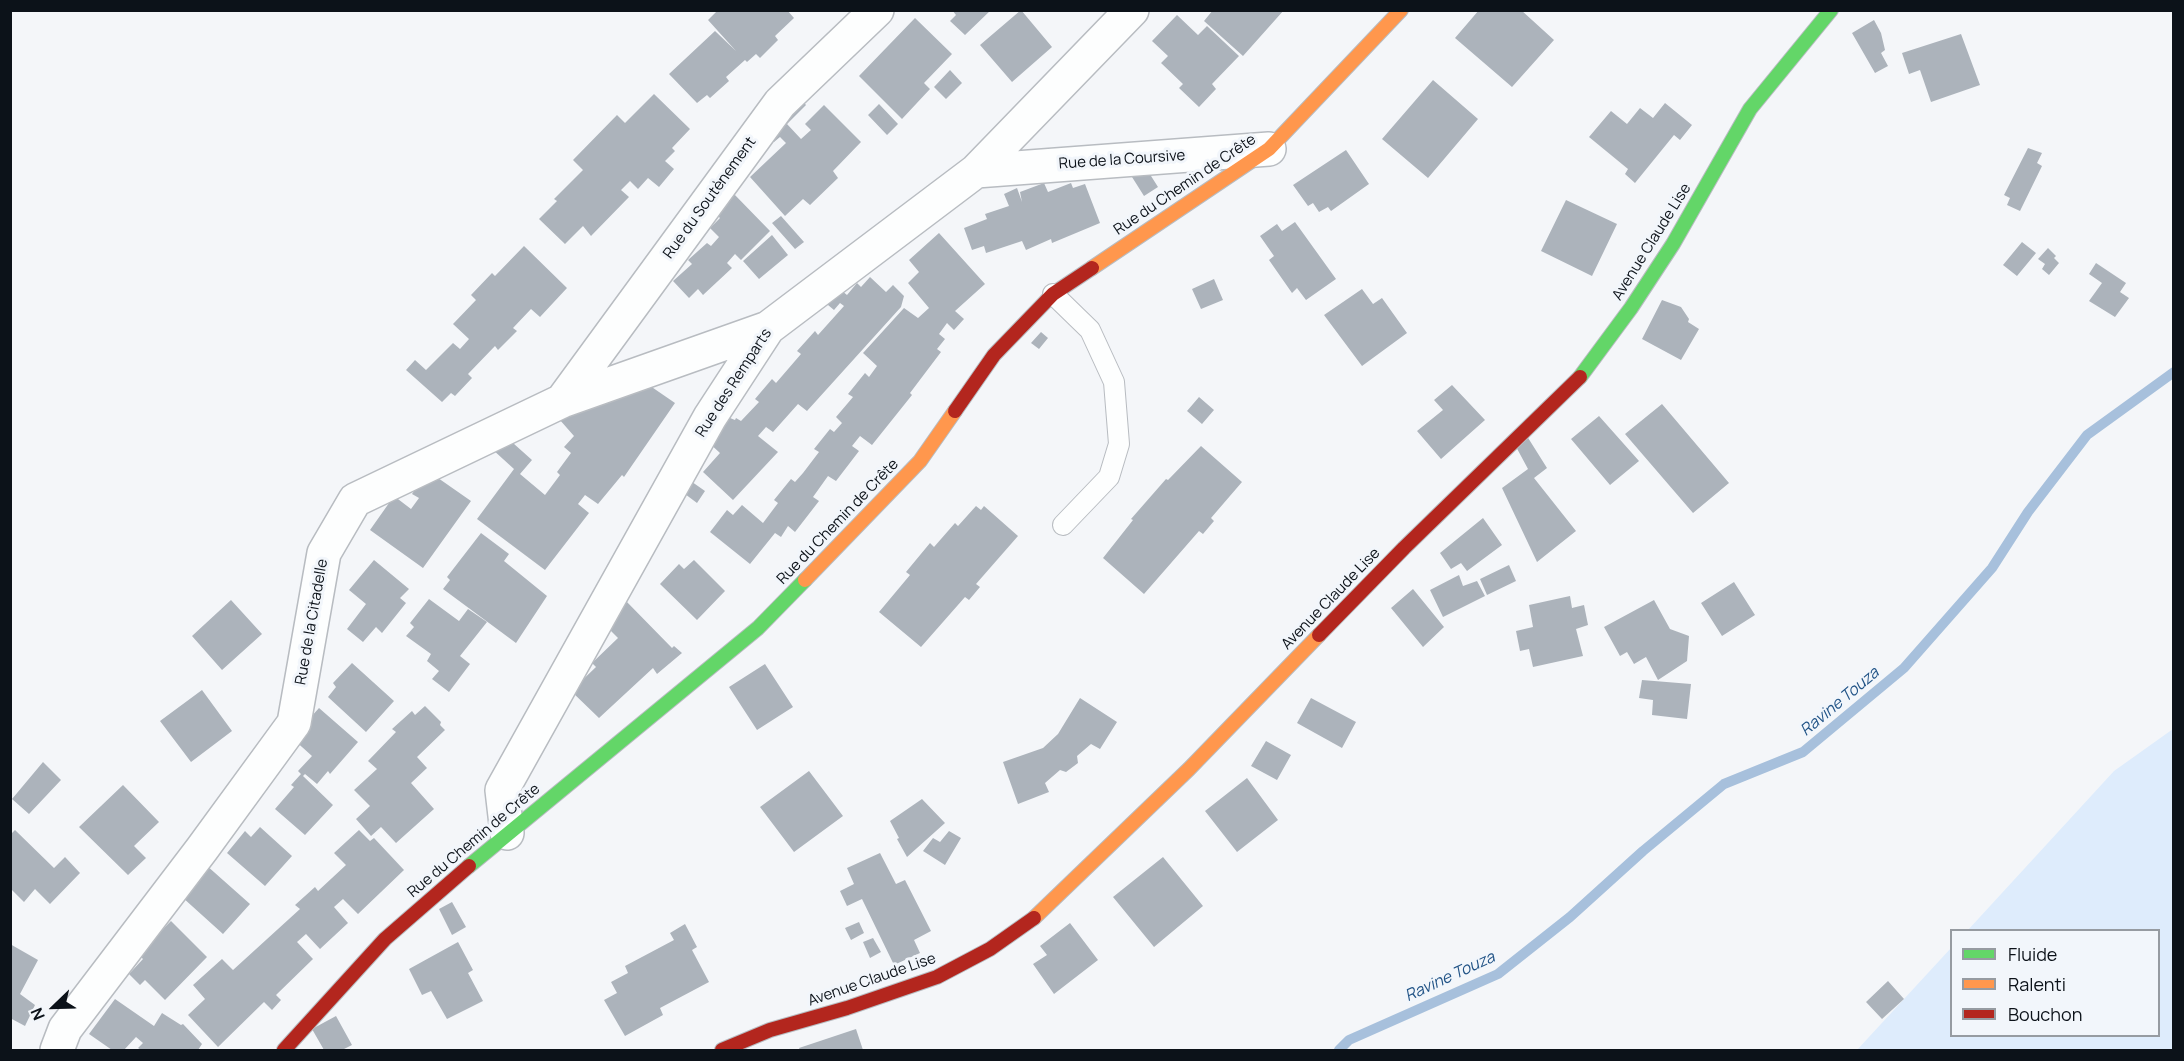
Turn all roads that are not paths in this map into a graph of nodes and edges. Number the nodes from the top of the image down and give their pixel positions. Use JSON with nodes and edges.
{"nodes":[{"id":1,"x":877,"y":10,"type":"edge"},
{"id":2,"x":1132,"y":10,"type":"edge"},
{"id":3,"x":1401,"y":10,"type":"edge"},
{"id":4,"x":1831,"y":10,"type":"edge"},
{"id":5,"x":1269,"y":149,"type":"junction"},
{"id":6,"x":976,"y":171,"type":"junction"},
{"id":7,"x":1053,"y":294,"type":"junction"},
{"id":8,"x":768,"y":328,"type":"junction"},
{"id":9,"x":562,"y":401,"type":"junction"},
{"id":10,"x":1063,"y":525,"type":"dead end"},
{"id":11,"x":507,"y":833,"type":"junction"},
{"id":12,"x":57,"y":1050,"type":"edge"},
{"id":13,"x":284,"y":1050,"type":"edge"},
{"id":14,"x":722,"y":1050,"type":"edge"}],
"edges":[{"from":1,"to":9,"type":"street","name":"Rue du Soutènement"},
{"from":2,"to":6,"type":"street","name":"Rue des Remparts"},
{"from":3,"to":5,"type":"street","name":"Rue du Chemin de Crête"},
{"from":4,"to":14,"type":"street","name":"Avenue Claude Lise"},
{"from":5,"to":6,"type":"street","name":"Rue de la Coursive"},
{"from":5,"to":7,"type":"street","name":"Rue du Chemin de Crête"},
{"from":6,"to":8,"type":"street","name":"Rue des Remparts"},
{"from":7,"to":10,"type":"lane"},
{"from":7,"to":11,"type":"street","name":"Rue du Chemin de Crête"},
{"from":8,"to":9,"type":"street","name":"Rue de la Citadelle"},
{"from":8,"to":11,"type":"street","name":"Rue des Remparts"},
{"from":9,"to":12,"type":"street","name":"Rue de la Citadelle"},
{"from":11,"to":13,"type":"street","name":"Rue du Chemin de Crête"}]}
